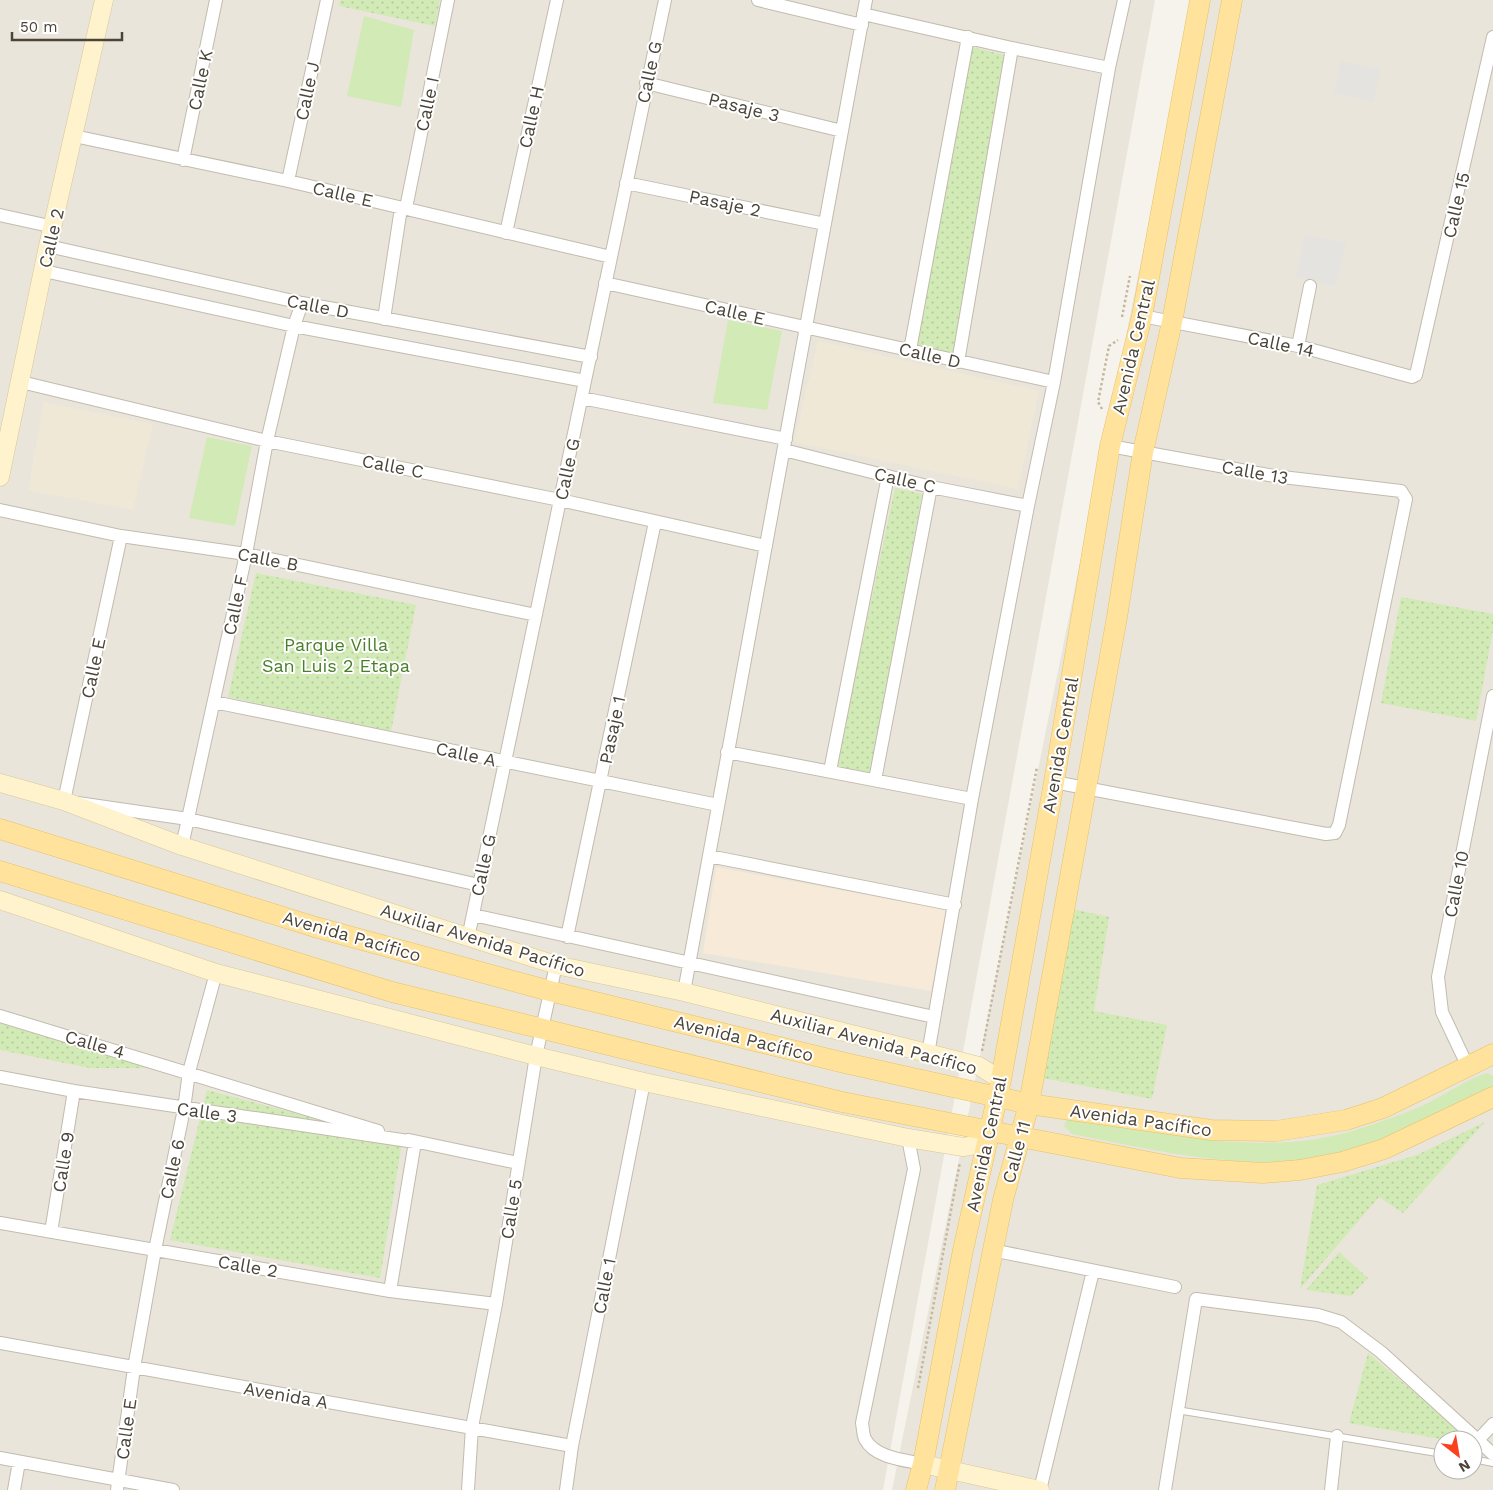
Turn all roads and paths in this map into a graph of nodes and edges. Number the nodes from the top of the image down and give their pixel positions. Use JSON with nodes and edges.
{"nodes":[{"id":1,"x":104,"y":0,"type":"edge"},
{"id":2,"x":216,"y":0,"type":"edge"},
{"id":3,"x":326,"y":0,"type":"edge"},
{"id":4,"x":448,"y":0,"type":"edge"},
{"id":5,"x":557,"y":0,"type":"edge"},
{"id":6,"x":665,"y":0,"type":"edge"},
{"id":7,"x":758,"y":0,"type":"edge"},
{"id":8,"x":866,"y":0,"type":"edge"},
{"id":9,"x":1124,"y":0,"type":"edge"},
{"id":10,"x":1200,"y":0,"type":"edge"},
{"id":11,"x":1232,"y":0,"type":"edge"},
{"id":12,"x":863,"y":20,"type":"junction"},
{"id":13,"x":968,"y":37,"type":"junction"},
{"id":14,"x":1493,"y":37,"type":"edge"},
{"id":15,"x":1012,"y":48,"type":"junction"},
{"id":16,"x":1110,"y":68,"type":"junction"},
{"id":17,"x":646,"y":83,"type":"junction"},
{"id":18,"x":842,"y":131,"type":"junction"},
{"id":19,"x":74,"y":136,"type":"junction"},
{"id":20,"x":183,"y":160,"type":"junction"},
{"id":21,"x":288,"y":181,"type":"junction"},
{"id":22,"x":626,"y":183,"type":"junction"},
{"id":23,"x":404,"y":208,"type":"junction"},
{"id":24,"x":0,"y":215,"type":"edge"},
{"id":25,"x":825,"y":224,"type":"junction"},
{"id":26,"x":54,"y":227,"type":"junction"},
{"id":27,"x":506,"y":234,"type":"junction"},
{"id":28,"x":48,"y":246,"type":"junction"},
{"id":29,"x":611,"y":257,"type":"junction"},
{"id":30,"x":44,"y":271,"type":"junction"},
{"id":31,"x":1131,"y":273,"type":"dead end"},
{"id":32,"x":605,"y":283,"type":"junction"},
{"id":33,"x":1310,"y":286,"type":"dead end"},
{"id":34,"x":302,"y":304,"type":"junction"},
{"id":35,"x":1142,"y":316,"type":"junction"},
{"id":36,"x":384,"y":318,"type":"junction"},
{"id":37,"x":1122,"y":322,"type":"dead end"},
{"id":38,"x":1172,"y":322,"type":"junction"},
{"id":39,"x":294,"y":326,"type":"junction"},
{"id":40,"x":806,"y":327,"type":"junction"},
{"id":41,"x":1120,"y":332,"type":"dead end"},
{"id":42,"x":1298,"y":346,"type":"junction"},
{"id":43,"x":910,"y":350,"type":"junction"},
{"id":44,"x":590,"y":357,"type":"junction"},
{"id":45,"x":958,"y":362,"type":"junction"},
{"id":46,"x":1417,"y":373,"type":"joint"},
{"id":47,"x":585,"y":381,"type":"junction"},
{"id":48,"x":21,"y":382,"type":"junction"},
{"id":49,"x":1054,"y":382,"type":"junction"},
{"id":50,"x":582,"y":398,"type":"junction"},
{"id":51,"x":1102,"y":410,"type":"dead end"},
{"id":52,"x":267,"y":441,"type":"junction"},
{"id":53,"x":785,"y":445,"type":"junction"},
{"id":54,"x":1110,"y":446,"type":"junction"},
{"id":55,"x":1143,"y":452,"type":"junction"},
{"id":56,"x":0,"y":476,"type":"edge"},
{"id":57,"x":888,"y":476,"type":"junction"},
{"id":58,"x":931,"y":487,"type":"junction"},
{"id":59,"x":560,"y":500,"type":"junction"},
{"id":60,"x":1028,"y":506,"type":"junction"},
{"id":61,"x":0,"y":510,"type":"edge"},
{"id":62,"x":656,"y":522,"type":"junction"},
{"id":63,"x":121,"y":536,"type":"junction"},
{"id":64,"x":766,"y":546,"type":"junction"},
{"id":65,"x":246,"y":554,"type":"junction"},
{"id":66,"x":536,"y":615,"type":"junction"},
{"id":67,"x":1493,"y":696,"type":"edge"},
{"id":68,"x":214,"y":702,"type":"junction"},
{"id":69,"x":727,"y":752,"type":"junction"},
{"id":70,"x":505,"y":762,"type":"junction"},
{"id":71,"x":1038,"y":766,"type":"dead end"},
{"id":72,"x":830,"y":771,"type":"junction"},
{"id":73,"x":875,"y":780,"type":"junction"},
{"id":74,"x":601,"y":781,"type":"junction"},
{"id":75,"x":1054,"y":782,"type":"junction"},
{"id":76,"x":0,"y":783,"type":"edge"},
{"id":77,"x":1085,"y":788,"type":"junction"},
{"id":78,"x":972,"y":800,"type":"junction"},
{"id":79,"x":64,"y":801,"type":"junction"},
{"id":80,"x":718,"y":805,"type":"junction"},
{"id":81,"x":188,"y":819,"type":"junction"},
{"id":82,"x":0,"y":828,"type":"edge"},
{"id":83,"x":182,"y":846,"type":"junction"},
{"id":84,"x":709,"y":856,"type":"junction"},
{"id":85,"x":0,"y":871,"type":"edge"},
{"id":86,"x":479,"y":885,"type":"junction"},
{"id":87,"x":0,"y":900,"type":"edge"},
{"id":88,"x":955,"y":905,"type":"junction"},
{"id":89,"x":473,"y":915,"type":"junction"},
{"id":90,"x":568,"y":937,"type":"junction"},
{"id":91,"x":468,"y":938,"type":"junction"},
{"id":92,"x":689,"y":962,"type":"junction"},
{"id":93,"x":556,"y":965,"type":"junction"},
{"id":94,"x":216,"y":973,"type":"junction"},
{"id":95,"x":550,"y":991,"type":"junction"},
{"id":96,"x":684,"y":992,"type":"junction"},
{"id":97,"x":0,"y":1016,"type":"edge"},
{"id":98,"x":934,"y":1016,"type":"junction"},
{"id":99,"x":542,"y":1027,"type":"junction"},
{"id":100,"x":928,"y":1054,"type":"junction"},
{"id":101,"x":1493,"y":1054,"type":"edge"},
{"id":102,"x":536,"y":1056,"type":"junction"},
{"id":103,"x":979,"y":1066,"type":"junction"},
{"id":104,"x":1468,"y":1067,"type":"junction"},
{"id":105,"x":189,"y":1072,"type":"junction"},
{"id":106,"x":0,"y":1077,"type":"edge"},
{"id":107,"x":644,"y":1082,"type":"junction"},
{"id":108,"x":999,"y":1089,"type":"junction"},
{"id":109,"x":74,"y":1091,"type":"junction"},
{"id":110,"x":1493,"y":1097,"type":"edge"},
{"id":111,"x":1029,"y":1104,"type":"junction"},
{"id":112,"x":184,"y":1109,"type":"junction"},
{"id":113,"x":1020,"y":1136,"type":"junction"},
{"id":114,"x":989,"y":1137,"type":"junction"},
{"id":115,"x":908,"y":1138,"type":"junction"},
{"id":116,"x":415,"y":1142,"type":"junction"},
{"id":117,"x":963,"y":1147,"type":"junction"},
{"id":118,"x":518,"y":1163,"type":"junction"},
{"id":119,"x":1003,"y":1200,"type":"joint"},
{"id":120,"x":0,"y":1222,"type":"edge"},
{"id":121,"x":51,"y":1232,"type":"junction"},
{"id":122,"x":155,"y":1250,"type":"junction"},
{"id":123,"x":992,"y":1250,"type":"junction"},
{"id":124,"x":1093,"y":1271,"type":"junction"},
{"id":125,"x":1175,"y":1287,"type":"dead end"},
{"id":126,"x":390,"y":1291,"type":"junction"},
{"id":127,"x":496,"y":1304,"type":"junction"},
{"id":128,"x":0,"y":1343,"type":"edge"},
{"id":129,"x":134,"y":1368,"type":"junction"},
{"id":130,"x":917,"y":1392,"type":"dead end"},
{"id":131,"x":1177,"y":1410,"type":"junction"},
{"id":132,"x":1493,"y":1424,"type":"edge"},
{"id":133,"x":472,"y":1427,"type":"junction"},
{"id":134,"x":1469,"y":1430,"type":"edge"},
{"id":135,"x":1483,"y":1435,"type":"edge"},
{"id":136,"x":1337,"y":1436,"type":"junction"},
{"id":137,"x":1483,"y":1443,"type":"edge"},
{"id":138,"x":572,"y":1446,"type":"junction"},
{"id":139,"x":1433,"y":1452,"type":"edge"},
{"id":140,"x":1493,"y":1454,"type":"edge"},
{"id":141,"x":0,"y":1458,"type":"edge"},
{"id":142,"x":19,"y":1462,"type":"junction"},
{"id":143,"x":923,"y":1464,"type":"junction"},
{"id":144,"x":948,"y":1470,"type":"junction"},
{"id":145,"x":118,"y":1485,"type":"edge"},
{"id":146,"x":14,"y":1490,"type":"edge"},
{"id":147,"x":173,"y":1490,"type":"edge"},
{"id":148,"x":468,"y":1490,"type":"edge"},
{"id":149,"x":566,"y":1490,"type":"edge"},
{"id":150,"x":916,"y":1490,"type":"edge"},
{"id":151,"x":945,"y":1490,"type":"edge"},
{"id":152,"x":1040,"y":1490,"type":"edge"},
{"id":153,"x":1165,"y":1490,"type":"edge"},
{"id":154,"x":1331,"y":1490,"type":"edge"}],
"edges":[{"from":1,"to":19,"type":"main road","name":"Calle 2"},
{"from":2,"to":20,"type":"street","name":"Calle K"},
{"from":3,"to":21,"type":"street","name":"Calle J"},
{"from":4,"to":23,"type":"street","name":"Calle I"},
{"from":5,"to":27,"type":"street","name":"Calle H"},
{"from":6,"to":17,"type":"street","name":"Calle G"},
{"from":7,"to":12,"type":"street"},
{"from":8,"to":12,"type":"street"},
{"from":9,"to":16,"type":"street"},
{"from":10,"to":35,"type":"main road","name":"Avenida Central"},
{"from":11,"to":38,"type":"main road","name":"Avenida Central"},
{"from":12,"to":13,"type":"street"},
{"from":12,"to":18,"type":"street"},
{"from":13,"to":15,"type":"street"},
{"from":13,"to":43,"type":"street"},
{"from":14,"to":46,"type":"street","name":"Calle 15"},
{"from":15,"to":16,"type":"street"},
{"from":15,"to":45,"type":"street"},
{"from":16,"to":49,"type":"street"},
{"from":17,"to":18,"type":"street","name":"Pasaje 3"},
{"from":17,"to":22,"type":"street","name":"Calle G"},
{"from":18,"to":25,"type":"street"},
{"from":19,"to":20,"type":"street","name":"Calle E"},
{"from":19,"to":26,"type":"main road","name":"Calle 2"},
{"from":20,"to":21,"type":"street","name":"Calle E"},
{"from":21,"to":23,"type":"street","name":"Calle E"},
{"from":22,"to":25,"type":"street","name":"Pasaje 2"},
{"from":22,"to":29,"type":"street","name":"Calle G"},
{"from":23,"to":27,"type":"street","name":"Calle E"},
{"from":23,"to":36,"type":"street","name":"Calle I"},
{"from":24,"to":26,"type":"street"},
{"from":25,"to":40,"type":"street"},
{"from":26,"to":28,"type":"main road","name":"Calle 2"},
{"from":27,"to":29,"type":"street","name":"Calle E"},
{"from":28,"to":30,"type":"main road","name":"Calle 2"},
{"from":28,"to":34,"type":"street","name":"Calle D"},
{"from":29,"to":32,"type":"street","name":"Calle G"},
{"from":30,"to":39,"type":"street","name":"Calle D"},
{"from":30,"to":48,"type":"main road","name":"Calle 2"},
{"from":31,"to":37,"type":"path"},
{"from":32,"to":40,"type":"street","name":"Calle E"},
{"from":32,"to":44,"type":"street","name":"Calle G"},
{"from":33,"to":42,"type":"street"},
{"from":34,"to":36,"type":"street","name":"Calle D"},
{"from":34,"to":39,"type":"street","name":"Calle F"},
{"from":35,"to":38,"type":"street","name":"Calle 14"},
{"from":35,"to":54,"type":"main road","name":"Avenida Central"},
{"from":36,"to":44,"type":"street","name":"Calle D"},
{"from":38,"to":42,"type":"street","name":"Calle 14"},
{"from":38,"to":55,"type":"main road","name":"Avenida Central"},
{"from":39,"to":47,"type":"street","name":"Calle D"},
{"from":39,"to":52,"type":"street","name":"Calle F"},
{"from":40,"to":43,"type":"street","name":"Calle D"},
{"from":40,"to":53,"type":"street"},
{"from":41,"to":51,"type":"path"},
{"from":42,"to":46,"type":"street","name":"Calle 14"},
{"from":43,"to":45,"type":"street","name":"Calle D"},
{"from":44,"to":47,"type":"street","name":"Calle G"},
{"from":45,"to":49,"type":"street","name":"Calle D"},
{"from":47,"to":50,"type":"street","name":"Calle G"},
{"from":48,"to":52,"type":"street","name":"Calle C"},
{"from":48,"to":56,"type":"main road","name":"Calle 2"},
{"from":49,"to":60,"type":"street"},
{"from":50,"to":53,"type":"street"},
{"from":50,"to":59,"type":"street","name":"Calle G"},
{"from":52,"to":59,"type":"street","name":"Calle C"},
{"from":52,"to":65,"type":"street","name":"Calle F"},
{"from":53,"to":57,"type":"street","name":"Calle C"},
{"from":53,"to":64,"type":"street"},
{"from":54,"to":55,"type":"street","name":"Calle 13"},
{"from":54,"to":75,"type":"main road","name":"Avenida Central"},
{"from":55,"to":77,"type":"main road","name":"Avenida Central"},
{"from":55,"to":77,"type":"street","name":"Calle 13"},
{"from":57,"to":58,"type":"street","name":"Calle C"},
{"from":57,"to":72,"type":"street"},
{"from":58,"to":60,"type":"street","name":"Calle C"},
{"from":58,"to":73,"type":"street"},
{"from":59,"to":62,"type":"street","name":"Calle C"},
{"from":59,"to":66,"type":"street","name":"Calle G"},
{"from":60,"to":78,"type":"street"},
{"from":61,"to":63,"type":"street","name":"Calle B"},
{"from":62,"to":64,"type":"street","name":"Calle C"},
{"from":62,"to":74,"type":"street","name":"Pasaje 1"},
{"from":63,"to":65,"type":"street","name":"Calle B"},
{"from":63,"to":79,"type":"street","name":"Calle E"},
{"from":64,"to":69,"type":"street"},
{"from":65,"to":66,"type":"street","name":"Calle B"},
{"from":65,"to":68,"type":"street","name":"Calle F"},
{"from":66,"to":70,"type":"street","name":"Calle G"},
{"from":67,"to":104,"type":"street","name":"Calle 10"},
{"from":68,"to":70,"type":"street","name":"Calle A"},
{"from":68,"to":81,"type":"street","name":"Calle F"},
{"from":69,"to":72,"type":"street"},
{"from":69,"to":80,"type":"street"},
{"from":70,"to":74,"type":"street","name":"Calle A"},
{"from":70,"to":86,"type":"street","name":"Calle G"},
{"from":71,"to":103,"type":"path"},
{"from":72,"to":73,"type":"street"},
{"from":73,"to":78,"type":"street"},
{"from":74,"to":80,"type":"street","name":"Calle A"},
{"from":74,"to":90,"type":"street","name":"Pasaje 1"},
{"from":75,"to":77,"type":"street"},
{"from":75,"to":108,"type":"main road","name":"Avenida Central"},
{"from":76,"to":79,"type":"main road","name":"Auxiliar Avenida Pacífico"},
{"from":77,"to":111,"type":"main road","name":"Avenida Central"},
{"from":78,"to":88,"type":"street"},
{"from":79,"to":81,"type":"street"},
{"from":79,"to":83,"type":"main road","name":"Auxiliar Avenida Pacífico"},
{"from":80,"to":84,"type":"street"},
{"from":81,"to":83,"type":"street","name":"Calle F"},
{"from":81,"to":86,"type":"street"},
{"from":82,"to":95,"type":"main road","name":"Avenida Pacífico"},
{"from":83,"to":91,"type":"main road","name":"Auxiliar Avenida Pacífico"},
{"from":84,"to":88,"type":"street"},
{"from":84,"to":92,"type":"street"},
{"from":85,"to":99,"type":"main road","name":"Avenida Pacífico"},
{"from":86,"to":89,"type":"street","name":"Calle G"},
{"from":87,"to":94,"type":"main road"},
{"from":88,"to":98,"type":"street"},
{"from":89,"to":90,"type":"street"},
{"from":89,"to":91,"type":"street","name":"Calle G"},
{"from":90,"to":92,"type":"street"},
{"from":91,"to":93,"type":"main road","name":"Auxiliar Avenida Pacífico"},
{"from":92,"to":96,"type":"street"},
{"from":92,"to":98,"type":"street"},
{"from":93,"to":95,"type":"street"},
{"from":93,"to":96,"type":"main road","name":"Auxiliar Avenida Pacífico"},
{"from":94,"to":102,"type":"main road"},
{"from":94,"to":105,"type":"street","name":"Calle 6"},
{"from":95,"to":99,"type":"street","name":"Calle 5"},
{"from":95,"to":108,"type":"main road","name":"Avenida Pacífico"},
{"from":96,"to":100,"type":"main road","name":"Auxiliar Avenida Pacífico"},
{"from":97,"to":105,"type":"street","name":"Calle 4"},
{"from":98,"to":100,"type":"street"},
{"from":99,"to":102,"type":"street","name":"Calle 5"},
{"from":99,"to":114,"type":"main road","name":"Avenida Pacífico"},
{"from":100,"to":103,"type":"main road","name":"Auxiliar Avenida Pacífico"},
{"from":101,"to":104,"type":"main road","name":"Avenida Pacífico"},
{"from":102,"to":107,"type":"main road"},
{"from":102,"to":118,"type":"street","name":"Calle 5"},
{"from":103,"to":108,"type":"main road","name":"Auxiliar Avenida Pacífico"},
{"from":104,"to":111,"type":"main road","name":"Avenida Pacífico"},
{"from":105,"to":112,"type":"street","name":"Calle 6"},
{"from":105,"to":116,"type":"street","name":"Calle 3"},
{"from":106,"to":109,"type":"street","name":"Calle 3"},
{"from":107,"to":115,"type":"main road"},
{"from":107,"to":138,"type":"street","name":"Calle 1"},
{"from":108,"to":111,"type":"main road","name":"Avenida Pacífico"},
{"from":108,"to":114,"type":"main road","name":"Avenida Central"},
{"from":109,"to":112,"type":"street","name":"Calle 3"},
{"from":109,"to":121,"type":"street","name":"Calle 9"},
{"from":110,"to":113,"type":"main road","name":"Avenida Pacífico"},
{"from":111,"to":113,"type":"main road","name":"Calle 11"},
{"from":112,"to":116,"type":"street","name":"Calle 3"},
{"from":112,"to":122,"type":"street","name":"Calle 6"},
{"from":113,"to":114,"type":"main road","name":"Avenida Pacífico"},
{"from":113,"to":119,"type":"main road","name":"Calle 11"},
{"from":114,"to":117,"type":"main road"},
{"from":114,"to":143,"type":"main road","name":"Avenida Central"},
{"from":115,"to":117,"type":"main road"},
{"from":115,"to":143,"type":"street"},
{"from":116,"to":118,"type":"street","name":"Calle 3"},
{"from":116,"to":126,"type":"street"},
{"from":117,"to":130,"type":"path"},
{"from":118,"to":127,"type":"street","name":"Calle 5"},
{"from":119,"to":123,"type":"main road","name":"Avenida Central"},
{"from":120,"to":121,"type":"street","name":"Calle 2"},
{"from":121,"to":122,"type":"street","name":"Calle 2"},
{"from":122,"to":126,"type":"street","name":"Calle 2"},
{"from":122,"to":129,"type":"street","name":"Calle 6"},
{"from":123,"to":124,"type":"street"},
{"from":123,"to":144,"type":"main road","name":"Avenida Central"},
{"from":124,"to":125,"type":"street"},
{"from":124,"to":152,"type":"street"},
{"from":126,"to":127,"type":"street","name":"Calle 2"},
{"from":127,"to":133,"type":"street","name":"Calle 5"},
{"from":128,"to":129,"type":"street","name":"Avenida A"},
{"from":129,"to":133,"type":"street","name":"Avenida A"},
{"from":129,"to":145,"type":"street","name":"Calle E"},
{"from":131,"to":134,"type":"street"},
{"from":131,"to":136,"type":"lane"},
{"from":131,"to":153,"type":"street"},
{"from":132,"to":135,"type":"street"},
{"from":133,"to":138,"type":"street","name":"Avenida A"},
{"from":133,"to":148,"type":"street"},
{"from":136,"to":139,"type":"lane"},
{"from":136,"to":154,"type":"street"},
{"from":137,"to":140,"type":"street"},
{"from":138,"to":149,"type":"street","name":"Calle 1"},
{"from":141,"to":142,"type":"street"},
{"from":142,"to":145,"type":"street"},
{"from":142,"to":146,"type":"street"},
{"from":143,"to":144,"type":"main road"},
{"from":143,"to":150,"type":"main road","name":"Avenida Central"},
{"from":144,"to":151,"type":"main road","name":"Avenida Central"},
{"from":144,"to":152,"type":"main road"},
{"from":145,"to":147,"type":"street"}]}
